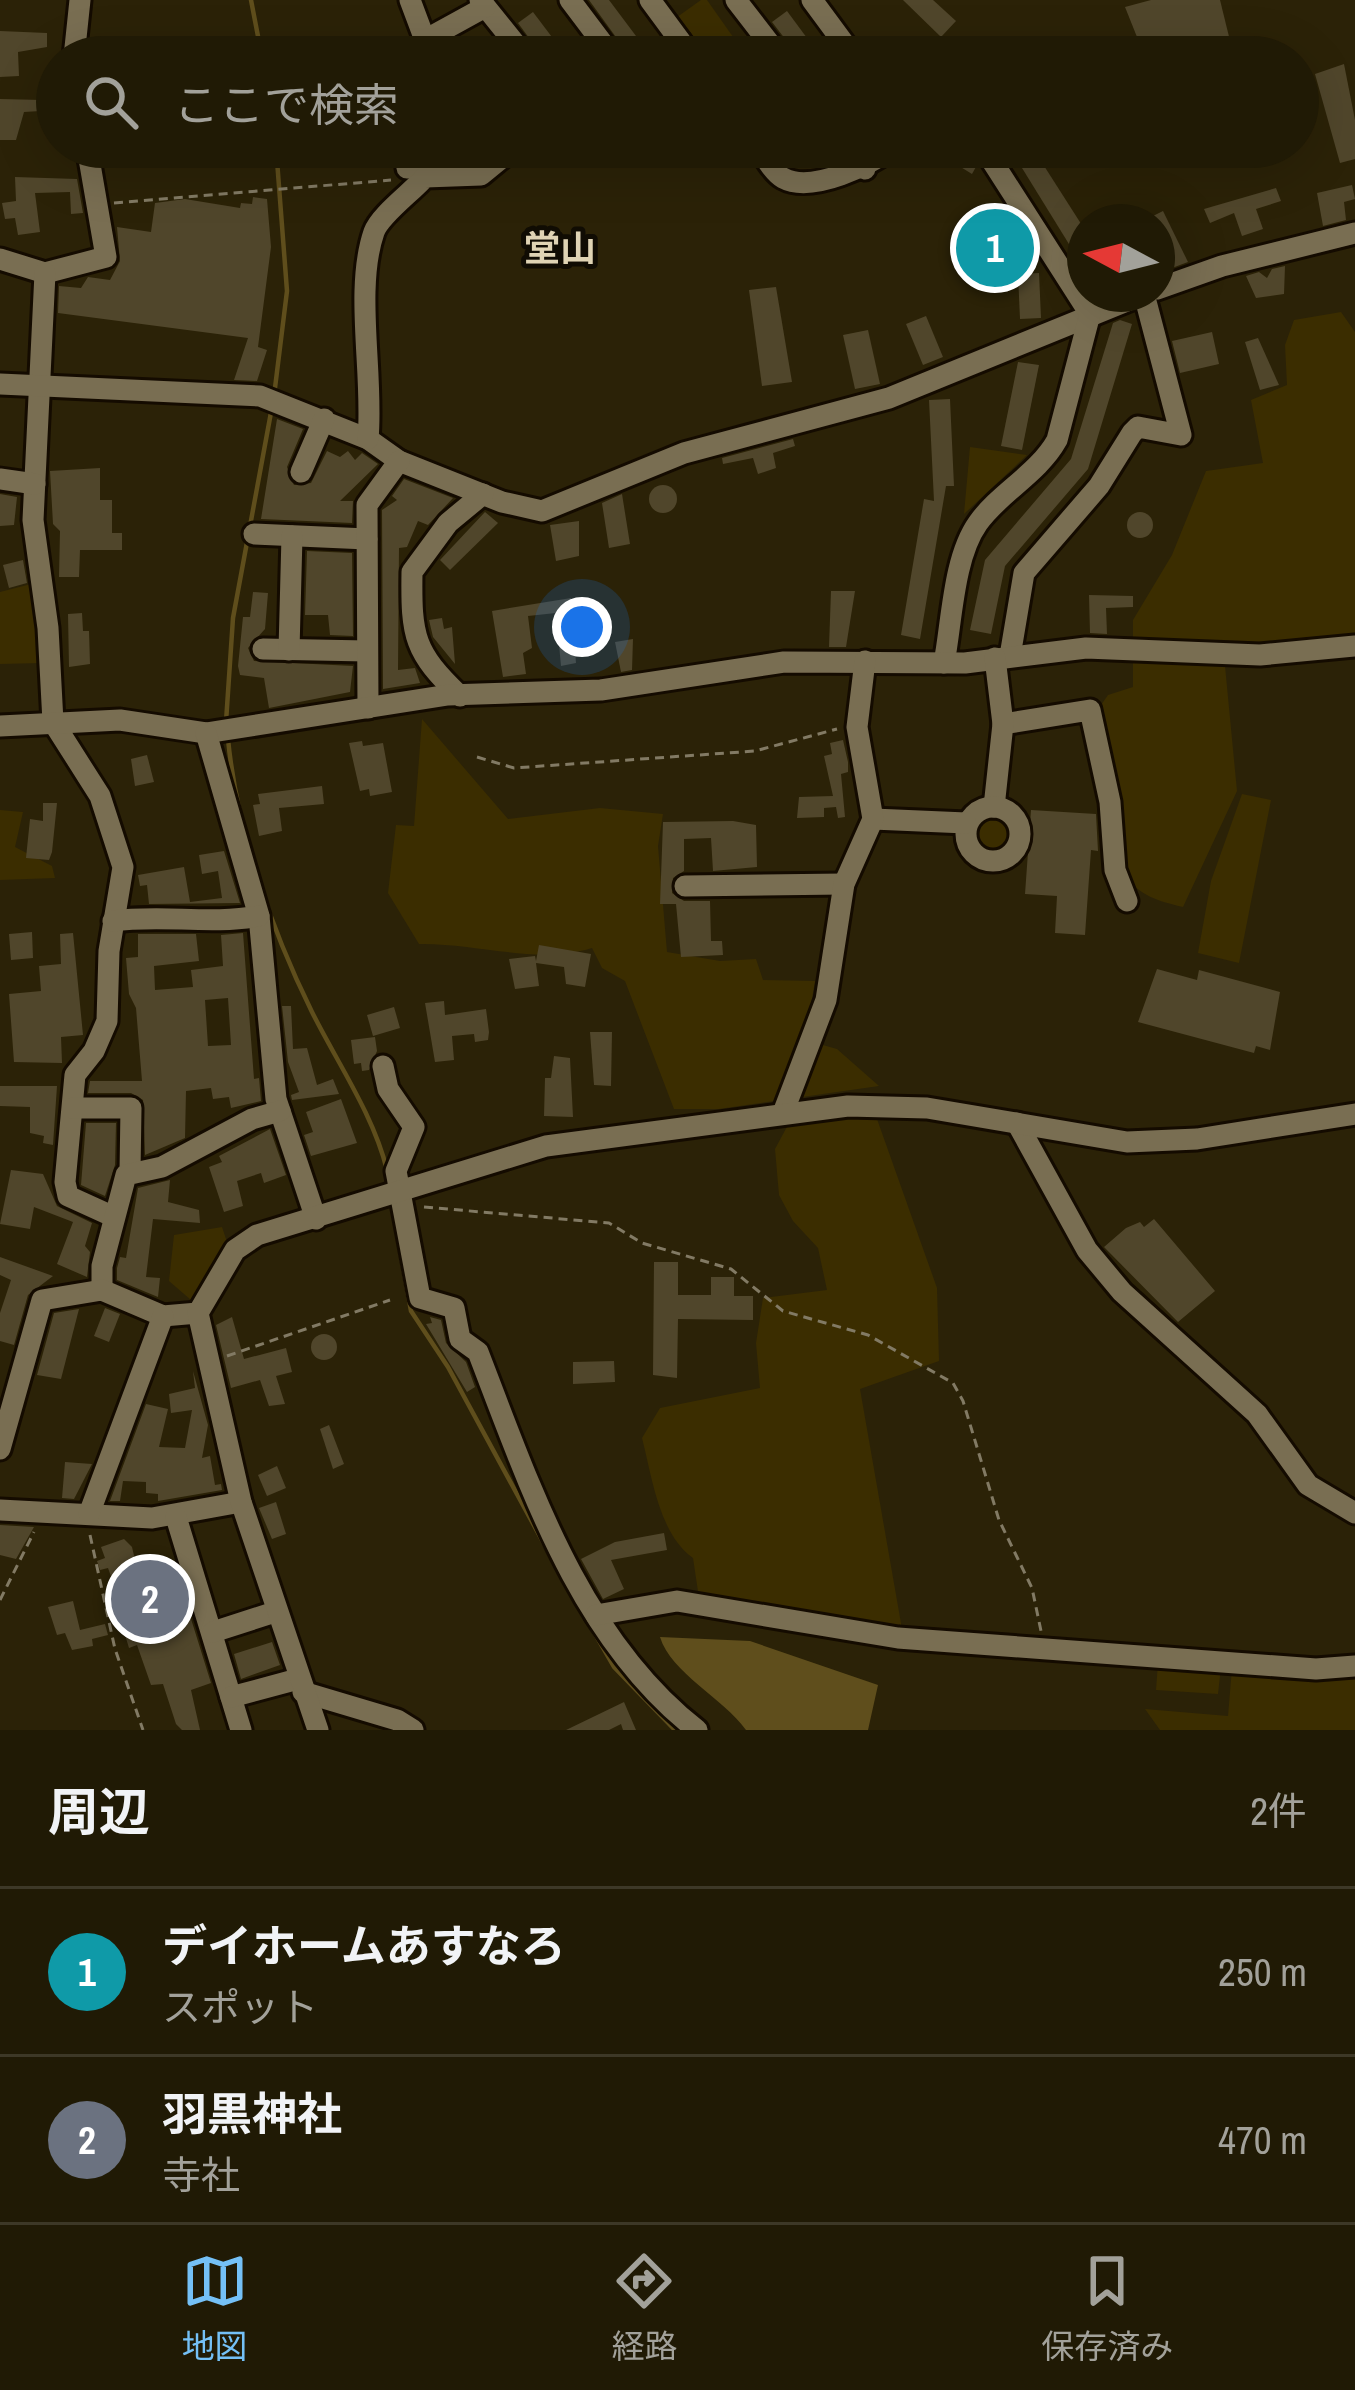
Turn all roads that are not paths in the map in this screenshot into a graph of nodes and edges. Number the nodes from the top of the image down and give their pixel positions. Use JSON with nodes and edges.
{"nodes":[{"id":1,"x":80,"y":0,"type":"edge"},
{"id":2,"x":410,"y":0,"type":"edge"},
{"id":3,"x":570,"y":0,"type":"edge"},
{"id":4,"x":650,"y":0,"type":"edge"},
{"id":5,"x":736,"y":0,"type":"edge"},
{"id":6,"x":812,"y":0,"type":"edge"},
{"id":7,"x":482,"y":3,"type":"edge"},
{"id":8,"x":76,"y":36,"type":"edge"},
{"id":9,"x":426,"y":36,"type":"edge"},
{"id":10,"x":445,"y":36,"type":"edge"},
{"id":11,"x":509,"y":36,"type":"edge"},
{"id":12,"x":597,"y":36,"type":"edge"},
{"id":13,"x":676,"y":36,"type":"edge"},
{"id":14,"x":764,"y":36,"type":"edge"},
{"id":15,"x":839,"y":36,"type":"edge"},
{"id":16,"x":92,"y":168,"type":"edge"},
{"id":17,"x":450,"y":168,"type":"edge"},
{"id":18,"x":489,"y":168,"type":"edge"},
{"id":19,"x":773,"y":168,"type":"edge"},
{"id":20,"x":996,"y":168,"type":"edge"},
{"id":21,"x":865,"y":169,"type":"edge"},
{"id":22,"x":481,"y":175,"type":"junction"},
{"id":23,"x":1355,"y":233,"type":"edge"},
{"id":24,"x":0,"y":259,"type":"edge"},
{"id":25,"x":46,"y":273,"type":"junction"},
{"id":26,"x":1175,"y":283,"type":"edge"},
{"id":27,"x":1095,"y":312,"type":"edge"},
{"id":28,"x":1149,"y":312,"type":"edge"},
{"id":29,"x":1090,"y":314,"type":"junction"},
{"id":30,"x":0,"y":384,"type":"edge"},
{"id":31,"x":37,"y":388,"type":"junction"},
{"id":32,"x":324,"y":419,"type":"junction"},
{"id":33,"x":368,"y":439,"type":"junction"},
{"id":34,"x":399,"y":461,"type":"junction"},
{"id":35,"x":301,"y":472,"type":"dead end"},
{"id":36,"x":0,"y":479,"type":"edge"},
{"id":37,"x":35,"y":484,"type":"junction"},
{"id":38,"x":483,"y":494,"type":"junction"},
{"id":39,"x":254,"y":534,"type":"dead end"},
{"id":40,"x":292,"y":536,"type":"junction"},
{"id":41,"x":367,"y":539,"type":"junction"},
{"id":42,"x":1355,"y":646,"type":"edge"},
{"id":43,"x":263,"y":649,"type":"dead end"},
{"id":44,"x":290,"y":650,"type":"junction"},
{"id":45,"x":367,"y":651,"type":"junction"},
{"id":46,"x":1002,"y":657,"type":"junction"},
{"id":47,"x":865,"y":662,"type":"junction"},
{"id":48,"x":944,"y":663,"type":"junction"},
{"id":49,"x":460,"y":696,"type":"junction"},
{"id":50,"x":368,"y":708,"type":"junction"},
{"id":51,"x":53,"y":722,"type":"junction"},
{"id":52,"x":1003,"y":724,"type":"junction"},
{"id":53,"x":0,"y":726,"type":"edge"},
{"id":54,"x":216,"y":732,"type":"junction"},
{"id":55,"x":994,"y":807,"type":"junction"},
{"id":56,"x":873,"y":819,"type":"junction"},
{"id":57,"x":966,"y":823,"type":"junction"},
{"id":58,"x":844,"y":884,"type":"junction"},
{"id":59,"x":685,"y":886,"type":"dead end"},
{"id":60,"x":1127,"y":901,"type":"dead end"},
{"id":61,"x":259,"y":916,"type":"junction"},
{"id":62,"x":113,"y":921,"type":"junction"},
{"id":63,"x":383,"y":1066,"type":"dead end"},
{"id":64,"x":73,"y":1108,"type":"junction"},
{"id":65,"x":280,"y":1112,"type":"junction"},
{"id":66,"x":783,"y":1113,"type":"junction"},
{"id":67,"x":1355,"y":1114,"type":"edge"},
{"id":68,"x":1018,"y":1123,"type":"junction"},
{"id":69,"x":130,"y":1172,"type":"junction"},
{"id":70,"x":395,"y":1198,"type":"junction"},
{"id":71,"x":112,"y":1216,"type":"junction"},
{"id":72,"x":316,"y":1219,"type":"junction"},
{"id":73,"x":103,"y":1290,"type":"junction"},
{"id":74,"x":198,"y":1312,"type":"junction"},
{"id":75,"x":163,"y":1316,"type":"junction"},
{"id":76,"x":0,"y":1449,"type":"edge"},
{"id":77,"x":241,"y":1502,"type":"junction"},
{"id":78,"x":0,"y":1510,"type":"edge"},
{"id":79,"x":1355,"y":1513,"type":"edge"},
{"id":80,"x":89,"y":1514,"type":"junction"},
{"id":81,"x":176,"y":1517,"type":"junction"},
{"id":82,"x":275,"y":1612,"type":"junction"},
{"id":83,"x":596,"y":1615,"type":"junction"},
{"id":84,"x":212,"y":1632,"type":"junction"},
{"id":85,"x":1355,"y":1666,"type":"edge"},
{"id":86,"x":300,"y":1686,"type":"junction"},
{"id":87,"x":231,"y":1697,"type":"junction"},
{"id":88,"x":241,"y":1730,"type":"edge"},
{"id":89,"x":318,"y":1730,"type":"edge"},
{"id":90,"x":413,"y":1730,"type":"edge"},
{"id":91,"x":697,"y":1730,"type":"edge"}],
"edges":[{"from":1,"to":8,"type":"street"},
{"from":2,"to":9,"type":"street"},
{"from":3,"to":12,"type":"street"},
{"from":4,"to":13,"type":"street"},
{"from":5,"to":14,"type":"street"},
{"from":6,"to":15,"type":"street"},
{"from":7,"to":10,"type":"street"},
{"from":7,"to":11,"type":"street"},
{"from":16,"to":25,"type":"street"},
{"from":17,"to":22,"type":"street"},
{"from":18,"to":22,"type":"street"},
{"from":19,"to":21,"type":"street"},
{"from":20,"to":29,"type":"street"},
{"from":22,"to":33,"type":"street"},
{"from":23,"to":26,"type":"street"},
{"from":24,"to":25,"type":"street"},
{"from":25,"to":31,"type":"street"},
{"from":27,"to":29,"type":"street"},
{"from":28,"to":46,"type":"street"},
{"from":29,"to":38,"type":"street"},
{"from":29,"to":48,"type":"street"},
{"from":30,"to":31,"type":"street"},
{"from":31,"to":32,"type":"street"},
{"from":31,"to":37,"type":"street"},
{"from":32,"to":33,"type":"street"},
{"from":32,"to":35,"type":"street"},
{"from":33,"to":34,"type":"street"},
{"from":34,"to":38,"type":"street"},
{"from":34,"to":41,"type":"street"},
{"from":36,"to":37,"type":"street"},
{"from":37,"to":51,"type":"street"},
{"from":38,"to":49,"type":"street"},
{"from":39,"to":40,"type":"street"},
{"from":40,"to":41,"type":"street"},
{"from":40,"to":44,"type":"street"},
{"from":41,"to":45,"type":"street"},
{"from":42,"to":46,"type":"street"},
{"from":43,"to":44,"type":"street"},
{"from":44,"to":45,"type":"street"},
{"from":45,"to":50,"type":"street"},
{"from":46,"to":48,"type":"street"},
{"from":46,"to":52,"type":"street"},
{"from":47,"to":48,"type":"street"},
{"from":47,"to":49,"type":"street"},
{"from":47,"to":56,"type":"street"},
{"from":49,"to":50,"type":"street"},
{"from":50,"to":54,"type":"street"},
{"from":51,"to":53,"type":"street"},
{"from":51,"to":54,"type":"street"},
{"from":51,"to":62,"type":"street"},
{"from":52,"to":55,"type":"street"},
{"from":52,"to":60,"type":"street"},
{"from":54,"to":61,"type":"street"},
{"from":55,"to":57,"type":"street"},
{"from":55,"to":57,"type":"street"},
{"from":56,"to":57,"type":"street"},
{"from":56,"to":58,"type":"street"},
{"from":58,"to":59,"type":"street"},
{"from":58,"to":66,"type":"street"},
{"from":61,"to":62,"type":"street"},
{"from":61,"to":65,"type":"street"},
{"from":62,"to":64,"type":"street"},
{"from":63,"to":70,"type":"street"},
{"from":64,"to":69,"type":"street"},
{"from":64,"to":71,"type":"street"},
{"from":65,"to":69,"type":"street"},
{"from":65,"to":72,"type":"street"},
{"from":66,"to":68,"type":"street"},
{"from":66,"to":70,"type":"street"},
{"from":67,"to":68,"type":"street"},
{"from":68,"to":79,"type":"street"},
{"from":69,"to":71,"type":"street"},
{"from":70,"to":72,"type":"street"},
{"from":70,"to":83,"type":"street"},
{"from":71,"to":73,"type":"street"},
{"from":72,"to":74,"type":"street"},
{"from":73,"to":75,"type":"street"},
{"from":73,"to":76,"type":"street"},
{"from":74,"to":75,"type":"street"},
{"from":74,"to":77,"type":"street"},
{"from":75,"to":80,"type":"street"},
{"from":77,"to":81,"type":"street"},
{"from":77,"to":82,"type":"street"},
{"from":78,"to":80,"type":"street"},
{"from":80,"to":81,"type":"street"},
{"from":81,"to":84,"type":"street"},
{"from":82,"to":84,"type":"street"},
{"from":82,"to":86,"type":"street"},
{"from":83,"to":85,"type":"street"},
{"from":83,"to":91,"type":"street"},
{"from":84,"to":87,"type":"street"},
{"from":86,"to":87,"type":"street"},
{"from":86,"to":89,"type":"street"},
{"from":86,"to":90,"type":"street"},
{"from":87,"to":88,"type":"street"}]}
